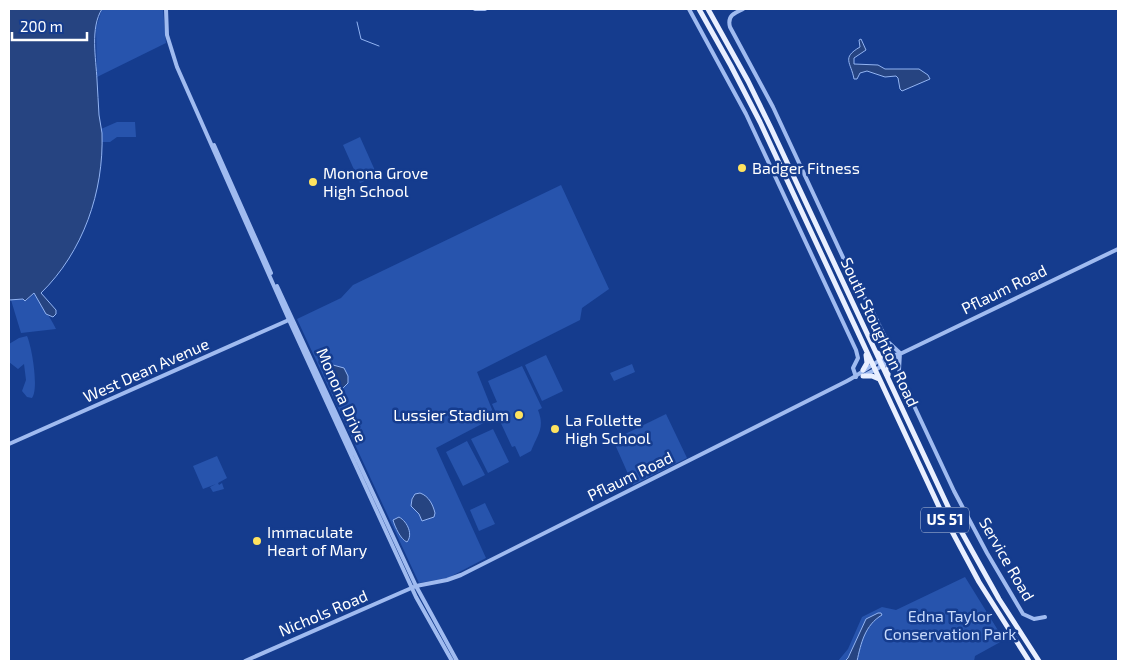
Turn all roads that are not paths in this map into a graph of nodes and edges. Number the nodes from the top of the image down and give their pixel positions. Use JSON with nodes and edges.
{"nodes":[{"id":1,"x":166,"y":9,"type":"edge"},
{"id":2,"x":475,"y":9,"type":"edge"},
{"id":3,"x":485,"y":9,"type":"edge"},
{"id":4,"x":688,"y":9,"type":"edge"},
{"id":5,"x":698,"y":9,"type":"edge"},
{"id":6,"x":707,"y":9,"type":"edge"},
{"id":7,"x":743,"y":9,"type":"edge"},
{"id":8,"x":1118,"y":249,"type":"edge"},
{"id":9,"x":291,"y":319,"type":"junction"},
{"id":10,"x":852,"y":321,"type":"junction"},
{"id":11,"x":866,"y":350,"type":"junction"},
{"id":12,"x":875,"y":351,"type":"junction"},
{"id":13,"x":900,"y":354,"type":"junction"},
{"id":14,"x":890,"y":359,"type":"junction"},
{"id":15,"x":877,"y":366,"type":"junction"},
{"id":16,"x":863,"y":373,"type":"junction"},
{"id":17,"x":856,"y":377,"type":"junction"},
{"id":18,"x":879,"y":379,"type":"junction"},
{"id":19,"x":889,"y":381,"type":"junction"},
{"id":20,"x":900,"y":404,"type":"junction"},
{"id":21,"x":9,"y":444,"type":"edge"},
{"id":22,"x":414,"y":587,"type":"junction"},
{"id":23,"x":1045,"y":617,"type":"dead end"},
{"id":24,"x":245,"y":661,"type":"edge"},
{"id":25,"x":452,"y":661,"type":"edge"},
{"id":26,"x":457,"y":661,"type":"edge"},
{"id":27,"x":1029,"y":661,"type":"edge"},
{"id":28,"x":1039,"y":661,"type":"edge"}],
"edges":[{"from":1,"to":9,"type":"street","name":"Monona Drive"},
{"from":2,"to":3,"type":"street"},
{"from":4,"to":17,"type":"street"},
{"from":5,"to":10,"type":"main road","name":"South Stoughton Road","number":"US 51"},
{"from":6,"to":12,"type":"main road","name":"South Stoughton Road","number":"US 51"},
{"from":7,"to":13,"type":"street"},
{"from":8,"to":13,"type":"street","name":"Pflaum Road"},
{"from":9,"to":21,"type":"street","name":"West Dean Avenue"},
{"from":9,"to":22,"type":"street","name":"Monona Drive"},
{"from":10,"to":11,"type":"main road","name":"South Stoughton Road","number":"US 51"},
{"from":10,"to":15,"type":"main road"},
{"from":11,"to":15,"type":"main road","name":"South Stoughton Road","number":"US 51"},
{"from":11,"to":16,"type":"main road"},
{"from":12,"to":14,"type":"main road"},
{"from":12,"to":15,"type":"main road","name":"South Stoughton Road","number":"US 51"},
{"from":13,"to":14,"type":"street","name":"Pflaum Road"},
{"from":13,"to":15,"type":"street"},
{"from":13,"to":23,"type":"street","name":"Service Road"},
{"from":14,"to":15,"type":"street","name":"Pflaum Road"},
{"from":14,"to":19,"type":"main road"},
{"from":15,"to":16,"type":"street","name":"Pflaum Road"},
{"from":15,"to":16,"type":"street","name":"Pflaum Road"},
{"from":15,"to":17,"type":"street"},
{"from":15,"to":18,"type":"main road","name":"South Stoughton Road","number":"US 51"},
{"from":15,"to":19,"type":"main road","name":"South Stoughton Road","number":"US 51"},
{"from":15,"to":20,"type":"main road"},
{"from":16,"to":17,"type":"street","name":"Pflaum Road"},
{"from":16,"to":18,"type":"main road"},
{"from":17,"to":22,"type":"street","name":"Pflaum Road"},
{"from":18,"to":27,"type":"main road","name":"South Stoughton Road","number":"US 51"},
{"from":19,"to":20,"type":"main road","name":"South Stoughton Road","number":"US 51"},
{"from":20,"to":28,"type":"main road","name":"South Stoughton Road","number":"US 51"},
{"from":22,"to":24,"type":"street","name":"Nichols Road"},
{"from":22,"to":25,"type":"street","name":"Monona Drive"},
{"from":22,"to":26,"type":"street","name":"Monona Drive"}]}
